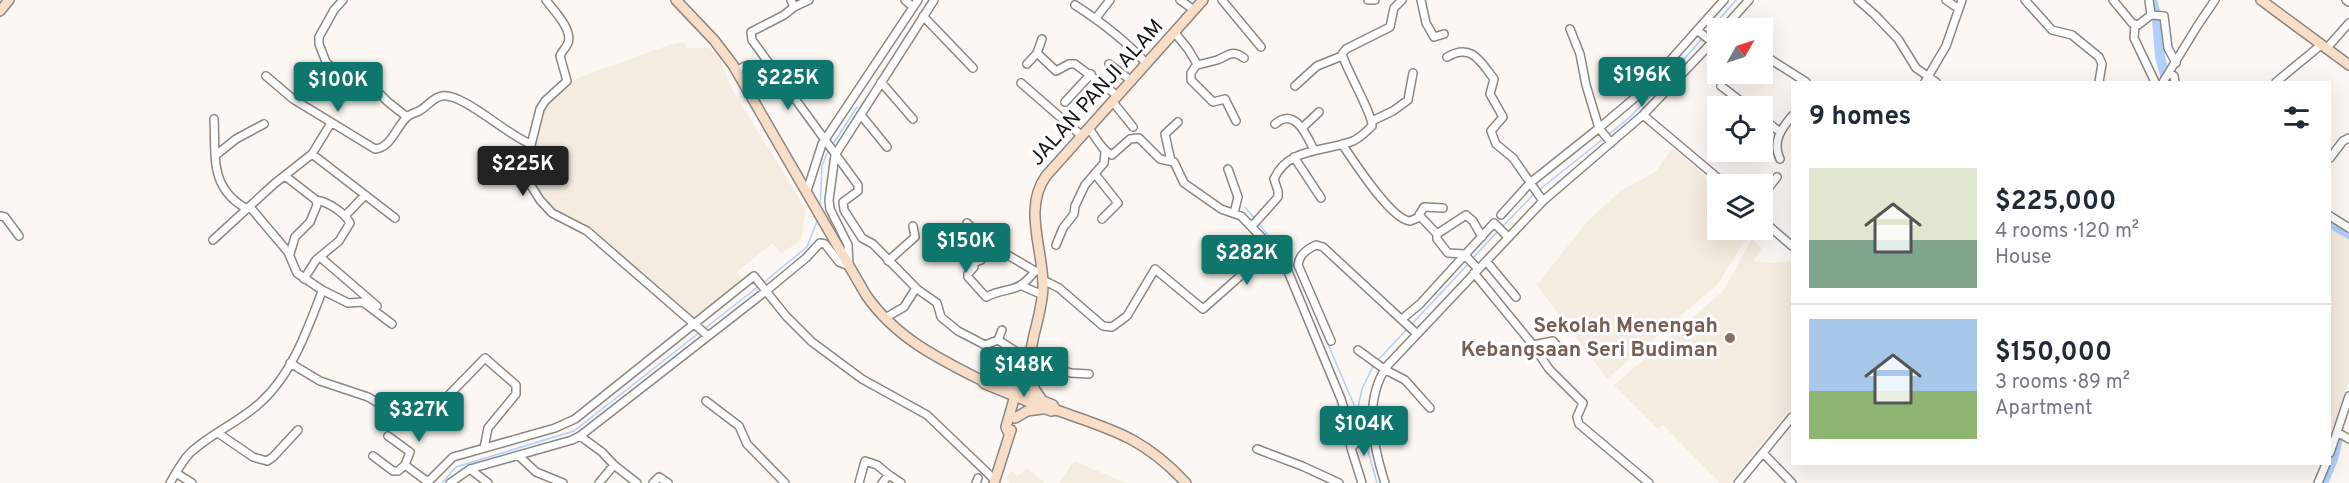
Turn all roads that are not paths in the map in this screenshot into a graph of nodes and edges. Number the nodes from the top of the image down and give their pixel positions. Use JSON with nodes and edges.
{"nodes":[{"id":1,"x":9,"y":0,"type":"edge"},
{"id":2,"x":343,"y":0,"type":"edge"},
{"id":3,"x":546,"y":0,"type":"edge"},
{"id":4,"x":676,"y":0,"type":"edge"},
{"id":5,"x":809,"y":0,"type":"edge"},
{"id":6,"x":905,"y":0,"type":"edge"},
{"id":7,"x":918,"y":0,"type":"edge"},
{"id":8,"x":934,"y":0,"type":"edge"},
{"id":9,"x":1110,"y":0,"type":"edge"},
{"id":10,"x":1180,"y":0,"type":"edge"},
{"id":11,"x":1203,"y":0,"type":"edge"},
{"id":12,"x":1222,"y":0,"type":"edge"},
{"id":13,"x":1368,"y":0,"type":"edge"},
{"id":14,"x":1375,"y":0,"type":"edge"},
{"id":15,"x":1388,"y":0,"type":"edge"},
{"id":16,"x":1421,"y":0,"type":"edge"},
{"id":17,"x":1724,"y":0,"type":"edge"},
{"id":18,"x":1749,"y":0,"type":"edge"},
{"id":19,"x":1858,"y":0,"type":"edge"},
{"id":20,"x":1946,"y":0,"type":"edge"},
{"id":21,"x":1962,"y":0,"type":"edge"},
{"id":22,"x":2025,"y":0,"type":"edge"},
{"id":23,"x":2114,"y":0,"type":"edge"},
{"id":24,"x":2149,"y":0,"type":"edge"},
{"id":25,"x":2215,"y":0,"type":"edge"},
{"id":26,"x":2260,"y":0,"type":"edge"},
{"id":27,"x":1399,"y":3,"type":"edge"},
{"id":28,"x":793,"y":4,"type":"edge"},
{"id":29,"x":1075,"y":5,"type":"dead end"},
{"id":30,"x":913,"y":8,"type":"junction"},
{"id":31,"x":1959,"y":9,"type":"junction"},
{"id":32,"x":1194,"y":10,"type":"junction"},
{"id":33,"x":0,"y":11,"type":"edge"},
{"id":34,"x":2151,"y":15,"type":"junction"},
{"id":35,"x":924,"y":16,"type":"junction"},
{"id":36,"x":1096,"y":18,"type":"junction"},
{"id":37,"x":1733,"y":18,"type":"edge"},
{"id":38,"x":2349,"y":23,"type":"edge"},
{"id":39,"x":2135,"y":25,"type":"junction"},
{"id":40,"x":1570,"y":29,"type":"dead end"},
{"id":41,"x":1699,"y":31,"type":"junction"},
{"id":42,"x":1175,"y":33,"type":"junction"},
{"id":43,"x":1444,"y":34,"type":"dead end"},
{"id":44,"x":1707,"y":36,"type":"edge"},
{"id":45,"x":1042,"y":39,"type":"dead end"},
{"id":46,"x":1707,"y":45,"type":"edge"},
{"id":47,"x":1262,"y":47,"type":"dead end"},
{"id":48,"x":2324,"y":47,"type":"junction"},
{"id":49,"x":1037,"y":53,"type":"junction"},
{"id":50,"x":1342,"y":56,"type":"junction"},
{"id":51,"x":1447,"y":57,"type":"dead end"},
{"id":52,"x":1244,"y":58,"type":"dead end"},
{"id":53,"x":1773,"y":61,"type":"edge"},
{"id":54,"x":2176,"y":63,"type":"junction"},
{"id":55,"x":1027,"y":64,"type":"dead end"},
{"id":56,"x":1108,"y":64,"type":"dead end"},
{"id":57,"x":1147,"y":64,"type":"junction"},
{"id":58,"x":1197,"y":65,"type":"junction"},
{"id":59,"x":2349,"y":65,"type":"edge"},
{"id":60,"x":1667,"y":67,"type":"junction"},
{"id":61,"x":974,"y":68,"type":"dead end"},
{"id":62,"x":1413,"y":73,"type":"dead end"},
{"id":63,"x":2170,"y":73,"type":"junction"},
{"id":64,"x":1091,"y":74,"type":"junction"},
{"id":65,"x":266,"y":76,"type":"dead end"},
{"id":66,"x":1677,"y":77,"type":"junction"},
{"id":67,"x":1927,"y":80,"type":"edge"},
{"id":68,"x":1132,"y":81,"type":"junction"},
{"id":69,"x":1804,"y":81,"type":"edge"},
{"id":70,"x":2099,"y":81,"type":"edge"},
{"id":71,"x":2154,"y":81,"type":"edge"},
{"id":72,"x":2164,"y":81,"type":"edge"},
{"id":73,"x":2175,"y":81,"type":"edge"},
{"id":74,"x":2277,"y":81,"type":"edge"},
{"id":75,"x":882,"y":82,"type":"junction"},
{"id":76,"x":1021,"y":83,"type":"dead end"},
{"id":77,"x":1295,"y":86,"type":"dead end"},
{"id":78,"x":1721,"y":86,"type":"dead end"},
{"id":79,"x":1734,"y":96,"type":"edge"},
{"id":80,"x":1115,"y":99,"type":"junction"},
{"id":81,"x":1065,"y":102,"type":"dead end"},
{"id":82,"x":1319,"y":112,"type":"dead end"},
{"id":83,"x":861,"y":115,"type":"junction"},
{"id":84,"x":1643,"y":115,"type":"junction"},
{"id":85,"x":407,"y":117,"type":"junction"},
{"id":86,"x":1791,"y":117,"type":"edge"},
{"id":87,"x":214,"y":119,"type":"dead end"},
{"id":88,"x":913,"y":119,"type":"dead end"},
{"id":89,"x":1236,"y":121,"type":"dead end"},
{"id":90,"x":1372,"y":121,"type":"junction"},
{"id":91,"x":1178,"y":122,"type":"dead end"},
{"id":92,"x":331,"y":123,"type":"junction"},
{"id":93,"x":264,"y":124,"type":"dead end"},
{"id":94,"x":1275,"y":124,"type":"dead end"},
{"id":95,"x":1133,"y":127,"type":"dead end"},
{"id":96,"x":1773,"y":127,"type":"edge"},
{"id":97,"x":1302,"y":128,"type":"junction"},
{"id":98,"x":1600,"y":130,"type":"junction"},
{"id":99,"x":1780,"y":132,"type":"junction"},
{"id":100,"x":1085,"y":133,"type":"junction"},
{"id":101,"x":2349,"y":138,"type":"edge"},
{"id":102,"x":825,"y":141,"type":"junction"},
{"id":103,"x":1610,"y":141,"type":"junction"},
{"id":104,"x":531,"y":144,"type":"junction"},
{"id":105,"x":1342,"y":144,"type":"junction"},
{"id":106,"x":887,"y":147,"type":"dead end"},
{"id":107,"x":1314,"y":150,"type":"junction"},
{"id":108,"x":1104,"y":151,"type":"junction"},
{"id":109,"x":312,"y":154,"type":"junction"},
{"id":110,"x":216,"y":155,"type":"junction"},
{"id":111,"x":834,"y":155,"type":"junction"},
{"id":112,"x":1294,"y":157,"type":"junction"},
{"id":113,"x":2331,"y":157,"type":"edge"},
{"id":114,"x":1780,"y":159,"type":"dead end"},
{"id":115,"x":1171,"y":161,"type":"junction"},
{"id":116,"x":1228,"y":170,"type":"dead end"},
{"id":117,"x":1095,"y":174,"type":"junction"},
{"id":118,"x":1713,"y":174,"type":"edge"},
{"id":119,"x":285,"y":176,"type":"junction"},
{"id":120,"x":1777,"y":177,"type":"dead end"},
{"id":121,"x":1773,"y":182,"type":"edge"},
{"id":122,"x":1532,"y":185,"type":"junction"},
{"id":123,"x":807,"y":191,"type":"junction"},
{"id":124,"x":365,"y":195,"type":"junction"},
{"id":125,"x":1321,"y":198,"type":"dead end"},
{"id":126,"x":1542,"y":199,"type":"junction"},
{"id":127,"x":316,"y":200,"type":"junction"},
{"id":128,"x":249,"y":208,"type":"junction"},
{"id":129,"x":1443,"y":208,"type":"dead end"},
{"id":130,"x":846,"y":212,"type":"junction"},
{"id":131,"x":1234,"y":213,"type":"junction"},
{"id":132,"x":1502,"y":215,"type":"dead end"},
{"id":133,"x":0,"y":216,"type":"edge"},
{"id":134,"x":345,"y":216,"type":"junction"},
{"id":135,"x":1420,"y":217,"type":"junction"},
{"id":136,"x":2331,"y":217,"type":"edge"},
{"id":137,"x":395,"y":218,"type":"dead end"},
{"id":138,"x":1102,"y":219,"type":"dead end"},
{"id":139,"x":835,"y":221,"type":"junction"},
{"id":140,"x":967,"y":223,"type":"dead end"},
{"id":141,"x":1255,"y":223,"type":"junction"},
{"id":142,"x":913,"y":226,"type":"dead end"},
{"id":143,"x":2349,"y":228,"type":"edge"},
{"id":144,"x":1773,"y":230,"type":"edge"},
{"id":145,"x":1437,"y":234,"type":"junction"},
{"id":146,"x":19,"y":236,"type":"dead end"},
{"id":147,"x":1507,"y":236,"type":"junction"},
{"id":148,"x":944,"y":237,"type":"dead end"},
{"id":149,"x":1482,"y":237,"type":"junction"},
{"id":150,"x":862,"y":238,"type":"junction"},
{"id":151,"x":213,"y":240,"type":"dead end"},
{"id":152,"x":1267,"y":243,"type":"junction"},
{"id":153,"x":848,"y":245,"type":"junction"},
{"id":154,"x":1056,"y":245,"type":"dead end"},
{"id":155,"x":1791,"y":245,"type":"edge"},
{"id":156,"x":994,"y":247,"type":"junction"},
{"id":157,"x":290,"y":254,"type":"junction"},
{"id":158,"x":1466,"y":255,"type":"junction"},
{"id":159,"x":320,"y":257,"type":"junction"},
{"id":160,"x":888,"y":261,"type":"junction"},
{"id":161,"x":1486,"y":261,"type":"junction"},
{"id":162,"x":974,"y":262,"type":"junction"},
{"id":163,"x":849,"y":266,"type":"junction"},
{"id":164,"x":1476,"y":269,"type":"junction"},
{"id":165,"x":1040,"y":274,"type":"junction"},
{"id":166,"x":304,"y":279,"type":"junction"},
{"id":167,"x":1022,"y":286,"type":"junction"},
{"id":168,"x":916,"y":288,"type":"junction"},
{"id":169,"x":322,"y":290,"type":"junction"},
{"id":170,"x":766,"y":291,"type":"junction"},
{"id":171,"x":1304,"y":292,"type":"junction"},
{"id":172,"x":1042,"y":295,"type":"junction"},
{"id":173,"x":1516,"y":297,"type":"dead end"},
{"id":174,"x":377,"y":306,"type":"dead end"},
{"id":175,"x":1310,"y":306,"type":"junction"},
{"id":176,"x":885,"y":318,"type":"junction"},
{"id":177,"x":1404,"y":321,"type":"junction"},
{"id":178,"x":693,"y":323,"type":"junction"},
{"id":179,"x":392,"y":324,"type":"dead end"},
{"id":180,"x":1318,"y":327,"type":"junction"},
{"id":181,"x":1002,"y":330,"type":"dead end"},
{"id":182,"x":1415,"y":332,"type":"junction"},
{"id":183,"x":708,"y":336,"type":"junction"},
{"id":184,"x":998,"y":340,"type":"junction"},
{"id":185,"x":1331,"y":341,"type":"dead end"},
{"id":186,"x":1533,"y":345,"type":"junction"},
{"id":187,"x":1560,"y":349,"type":"dead end"},
{"id":188,"x":1358,"y":351,"type":"dead end"},
{"id":189,"x":1028,"y":357,"type":"junction"},
{"id":190,"x":290,"y":363,"type":"junction"},
{"id":191,"x":1382,"y":367,"type":"junction"},
{"id":192,"x":1025,"y":371,"type":"junction"},
{"id":193,"x":1089,"y":374,"type":"dead end"},
{"id":194,"x":997,"y":386,"type":"junction"},
{"id":195,"x":1018,"y":394,"type":"junction"},
{"id":196,"x":2349,"y":396,"type":"edge"},
{"id":197,"x":446,"y":398,"type":"dead end"},
{"id":198,"x":706,"y":401,"type":"dead end"},
{"id":199,"x":1044,"y":405,"type":"junction"},
{"id":200,"x":1431,"y":408,"type":"dead end"},
{"id":201,"x":1012,"y":415,"type":"junction"},
{"id":202,"x":1791,"y":418,"type":"edge"},
{"id":203,"x":413,"y":424,"type":"dead end"},
{"id":204,"x":1372,"y":427,"type":"junction"},
{"id":205,"x":298,"y":430,"type":"dead end"},
{"id":206,"x":218,"y":433,"type":"junction"},
{"id":207,"x":2337,"y":433,"type":"junction"},
{"id":208,"x":486,"y":434,"type":"junction"},
{"id":209,"x":388,"y":436,"type":"dead end"},
{"id":210,"x":579,"y":436,"type":"junction"},
{"id":211,"x":2349,"y":439,"type":"edge"},
{"id":212,"x":499,"y":444,"type":"junction"},
{"id":213,"x":1353,"y":446,"type":"junction"},
{"id":214,"x":484,"y":448,"type":"junction"},
{"id":215,"x":1257,"y":450,"type":"dead end"},
{"id":216,"x":2331,"y":450,"type":"edge"},
{"id":217,"x":1763,"y":453,"type":"junction"},
{"id":218,"x":373,"y":456,"type":"dead end"},
{"id":219,"x":519,"y":456,"type":"junction"},
{"id":220,"x":405,"y":465,"type":"junction"},
{"id":221,"x":614,"y":465,"type":"junction"},
{"id":222,"x":2326,"y":465,"type":"edge"},
{"id":223,"x":470,"y":469,"type":"junction"},
{"id":224,"x":176,"y":473,"type":"junction"},
{"id":225,"x":889,"y":475,"type":"junction"},
{"id":226,"x":995,"y":481,"type":"edge"},
{"id":227,"x":861,"y":482,"type":"edge"},
{"id":228,"x":1382,"y":482,"type":"edge"},
{"id":229,"x":170,"y":483,"type":"edge"},
{"id":230,"x":192,"y":483,"type":"edge"},
{"id":231,"x":428,"y":483,"type":"edge"},
{"id":232,"x":450,"y":483,"type":"edge"},
{"id":233,"x":488,"y":483,"type":"edge"},
{"id":234,"x":563,"y":483,"type":"edge"},
{"id":235,"x":599,"y":483,"type":"edge"},
{"id":236,"x":637,"y":483,"type":"edge"},
{"id":237,"x":653,"y":483,"type":"edge"},
{"id":238,"x":668,"y":483,"type":"edge"},
{"id":239,"x":785,"y":483,"type":"edge"},
{"id":240,"x":882,"y":483,"type":"edge"},
{"id":241,"x":901,"y":483,"type":"edge"},
{"id":242,"x":1186,"y":483,"type":"edge"},
{"id":243,"x":1339,"y":483,"type":"edge"},
{"id":244,"x":1362,"y":483,"type":"edge"},
{"id":245,"x":1649,"y":483,"type":"edge"},
{"id":246,"x":1737,"y":483,"type":"edge"},
{"id":247,"x":1792,"y":483,"type":"edge"},
{"id":248,"x":2318,"y":483,"type":"edge"}],
"edges":[{"from":1,"to":33,"type":"main road"},
{"from":2,"to":85,"type":"street"},
{"from":3,"to":104,"type":"street"},
{"from":4,"to":123,"type":"main road"},
{"from":5,"to":28,"type":"street"},
{"from":6,"to":30,"type":"street"},
{"from":7,"to":30,"type":"street"},
{"from":8,"to":35,"type":"street"},
{"from":9,"to":36,"type":"street"},
{"from":10,"to":32,"type":"street"},
{"from":11,"to":32,"type":"main road","name":"JALAN PANJI ALAM"},
{"from":12,"to":47,"type":"street"},
{"from":13,"to":14,"type":"street"},
{"from":15,"to":27,"type":"street"},
{"from":16,"to":43,"type":"street"},
{"from":17,"to":41,"type":"street"},
{"from":18,"to":37,"type":"street"},
{"from":19,"to":67,"type":"street"},
{"from":20,"to":31,"type":"street"},
{"from":21,"to":31,"type":"street"},
{"from":22,"to":70,"type":"street"},
{"from":23,"to":39,"type":"street"},
{"from":24,"to":34,"type":"street"},
{"from":25,"to":54,"type":"street"},
{"from":26,"to":48,"type":"main road"},
{"from":27,"to":50,"type":"street"},
{"from":28,"to":102,"type":"street"},
{"from":29,"to":36,"type":"street"},
{"from":30,"to":102,"type":"street"},
{"from":31,"to":67,"type":"street"},
{"from":32,"to":42,"type":"main road","name":"JALAN PANJI ALAM"},
{"from":34,"to":39,"type":"street"},
{"from":34,"to":54,"type":"street"},
{"from":35,"to":61,"type":"street"},
{"from":35,"to":75,"type":"street"},
{"from":36,"to":57,"type":"street"},
{"from":38,"to":48,"type":"street"},
{"from":39,"to":71,"type":"street"},
{"from":40,"to":98,"type":"street"},
{"from":41,"to":44,"type":"street"},
{"from":41,"to":60,"type":"street"},
{"from":42,"to":57,"type":"main road","name":"JALAN PANJI ALAM"},
{"from":42,"to":58,"type":"street"},
{"from":45,"to":49,"type":"street"},
{"from":46,"to":66,"type":"street"},
{"from":48,"to":59,"type":"main road"},
{"from":48,"to":74,"type":"street"},
{"from":49,"to":55,"type":"street"},
{"from":49,"to":64,"type":"street"},
{"from":50,"to":77,"type":"street"},
{"from":50,"to":90,"type":"street"},
{"from":51,"to":122,"type":"street"},
{"from":52,"to":58,"type":"street"},
{"from":53,"to":69,"type":"street"},
{"from":54,"to":63,"type":"street"},
{"from":56,"to":68,"type":"street"},
{"from":57,"to":68,"type":"main road","name":"JALAN PANJI ALAM"},
{"from":58,"to":89,"type":"street"},
{"from":60,"to":66,"type":"street"},
{"from":60,"to":98,"type":"street"},
{"from":62,"to":90,"type":"street"},
{"from":63,"to":72,"type":"street"},
{"from":63,"to":73,"type":"street"},
{"from":64,"to":80,"type":"street"},
{"from":64,"to":81,"type":"street"},
{"from":65,"to":92,"type":"street"},
{"from":66,"to":84,"type":"street"},
{"from":68,"to":80,"type":"main road","name":"JALAN PANJI ALAM"},
{"from":75,"to":83,"type":"street"},
{"from":75,"to":88,"type":"street"},
{"from":76,"to":100,"type":"street"},
{"from":78,"to":79,"type":"street"},
{"from":80,"to":95,"type":"street"},
{"from":80,"to":100,"type":"main road","name":"JALAN PANJI ALAM"},
{"from":82,"to":97,"type":"street"},
{"from":83,"to":106,"type":"street"},
{"from":83,"to":111,"type":"street"},
{"from":84,"to":103,"type":"street"},
{"from":84,"to":118,"type":"street"},
{"from":85,"to":92,"type":"street"},
{"from":85,"to":104,"type":"street"},
{"from":86,"to":99,"type":"street"},
{"from":87,"to":110,"type":"street"},
{"from":90,"to":105,"type":"street"},
{"from":91,"to":115,"type":"street"},
{"from":92,"to":109,"type":"street"},
{"from":93,"to":110,"type":"street"},
{"from":94,"to":97,"type":"street"},
{"from":96,"to":99,"type":"street"},
{"from":97,"to":107,"type":"street"},
{"from":98,"to":103,"type":"street"},
{"from":98,"to":122,"type":"street"},
{"from":99,"to":114,"type":"street"},
{"from":100,"to":108,"type":"street"},
{"from":100,"to":165,"type":"main road","name":"JALAN PANJI ALAM"},
{"from":101,"to":113,"type":"street"},
{"from":102,"to":111,"type":"street"},
{"from":102,"to":123,"type":"street"},
{"from":103,"to":126,"type":"street"},
{"from":104,"to":178,"type":"street"},
{"from":105,"to":107,"type":"street"},
{"from":105,"to":135,"type":"street"},
{"from":107,"to":112,"type":"street"},
{"from":108,"to":115,"type":"street"},
{"from":108,"to":117,"type":"street"},
{"from":109,"to":119,"type":"street"},
{"from":109,"to":124,"type":"street"},
{"from":110,"to":128,"type":"street"},
{"from":111,"to":130,"type":"street"},
{"from":111,"to":139,"type":"street"},
{"from":112,"to":125,"type":"street"},
{"from":112,"to":141,"type":"street"},
{"from":115,"to":131,"type":"street"},
{"from":116,"to":131,"type":"street"},
{"from":117,"to":138,"type":"street"},
{"from":117,"to":154,"type":"street"},
{"from":119,"to":127,"type":"street"},
{"from":119,"to":128,"type":"street"},
{"from":120,"to":121,"type":"street"},
{"from":122,"to":126,"type":"street"},
{"from":122,"to":132,"type":"street"},
{"from":123,"to":163,"type":"main road"},
{"from":124,"to":134,"type":"street"},
{"from":124,"to":137,"type":"street"},
{"from":126,"to":147,"type":"street"},
{"from":127,"to":134,"type":"street"},
{"from":127,"to":157,"type":"street"},
{"from":128,"to":151,"type":"street"},
{"from":128,"to":157,"type":"street"},
{"from":129,"to":135,"type":"street"},
{"from":130,"to":139,"type":"street"},
{"from":130,"to":150,"type":"street"},
{"from":131,"to":141,"type":"street"},
{"from":133,"to":146,"type":"street"},
{"from":134,"to":159,"type":"street"},
{"from":135,"to":145,"type":"street"},
{"from":136,"to":143,"type":"street"},
{"from":139,"to":153,"type":"street"},
{"from":140,"to":156,"type":"street"},
{"from":141,"to":152,"type":"street"},
{"from":142,"to":160,"type":"street"},
{"from":144,"to":155,"type":"street"},
{"from":145,"to":149,"type":"street"},
{"from":145,"to":158,"type":"street"},
{"from":147,"to":149,"type":"street"},
{"from":147,"to":161,"type":"street"},
{"from":148,"to":162,"type":"street"},
{"from":149,"to":158,"type":"street"},
{"from":150,"to":153,"type":"street"},
{"from":150,"to":160,"type":"street"},
{"from":152,"to":165,"type":"street"},
{"from":152,"to":171,"type":"street"},
{"from":153,"to":163,"type":"street"},
{"from":156,"to":162,"type":"street"},
{"from":156,"to":165,"type":"street"},
{"from":157,"to":166,"type":"street"},
{"from":158,"to":164,"type":"street"},
{"from":158,"to":177,"type":"street"},
{"from":159,"to":166,"type":"street"},
{"from":159,"to":174,"type":"street"},
{"from":160,"to":168,"type":"street"},
{"from":161,"to":164,"type":"street"},
{"from":161,"to":173,"type":"street"},
{"from":162,"to":167,"type":"street"},
{"from":163,"to":170,"type":"street"},
{"from":163,"to":176,"type":"main road"},
{"from":164,"to":182,"type":"street"},
{"from":164,"to":186,"type":"street"},
{"from":165,"to":167,"type":"street"},
{"from":165,"to":172,"type":"main road","name":"JALAN PANJI ALAM"},
{"from":166,"to":169,"type":"street"},
{"from":167,"to":172,"type":"street"},
{"from":168,"to":176,"type":"street"},
{"from":168,"to":184,"type":"street"},
{"from":169,"to":179,"type":"street"},
{"from":169,"to":190,"type":"street"},
{"from":170,"to":178,"type":"street"},
{"from":170,"to":183,"type":"street"},
{"from":170,"to":226,"type":"street"},
{"from":171,"to":175,"type":"street"},
{"from":171,"to":175,"type":"street"},
{"from":171,"to":177,"type":"street"},
{"from":172,"to":189,"type":"main road","name":"JALAN PANJI ALAM"},
{"from":175,"to":180,"type":"street"},
{"from":175,"to":180,"type":"street"},
{"from":176,"to":194,"type":"main road"},
{"from":177,"to":182,"type":"street"},
{"from":178,"to":183,"type":"street"},
{"from":178,"to":212,"type":"street"},
{"from":180,"to":185,"type":"street"},
{"from":180,"to":213,"type":"street"},
{"from":181,"to":184,"type":"street"},
{"from":182,"to":191,"type":"street"},
{"from":183,"to":210,"type":"street"},
{"from":184,"to":189,"type":"street"},
{"from":186,"to":187,"type":"street"},
{"from":186,"to":245,"type":"street"},
{"from":188,"to":191,"type":"street"},
{"from":189,"to":192,"type":"main road","name":"JALAN PANJI ALAM"},
{"from":189,"to":193,"type":"street"},
{"from":190,"to":203,"type":"street"},
{"from":190,"to":206,"type":"street"},
{"from":191,"to":200,"type":"street"},
{"from":191,"to":204,"type":"street"},
{"from":192,"to":194,"type":"main road"},
{"from":192,"to":195,"type":"main road","name":"JALAN PANJI ALAM"},
{"from":192,"to":199,"type":"main road"},
{"from":194,"to":195,"type":"main road"},
{"from":194,"to":201,"type":"main road"},
{"from":195,"to":199,"type":"main road"},
{"from":195,"to":201,"type":"main road","name":"JALAN PANJI ALAM"},
{"from":196,"to":207,"type":"street"},
{"from":197,"to":208,"type":"street"},
{"from":198,"to":239,"type":"street"},
{"from":199,"to":201,"type":"main road"},
{"from":199,"to":242,"type":"main road"},
{"from":201,"to":226,"type":"main road","name":"JALAN PANJI ALAM"},
{"from":202,"to":217,"type":"street"},
{"from":204,"to":213,"type":"street"},
{"from":204,"to":228,"type":"street"},
{"from":205,"to":206,"type":"street"},
{"from":206,"to":224,"type":"street"},
{"from":207,"to":211,"type":"street"},
{"from":207,"to":216,"type":"street"},
{"from":208,"to":212,"type":"street"},
{"from":208,"to":214,"type":"street"},
{"from":209,"to":220,"type":"street"},
{"from":210,"to":219,"type":"street"},
{"from":210,"to":221,"type":"street"},
{"from":212,"to":214,"type":"street"},
{"from":213,"to":244,"type":"street"},
{"from":214,"to":231,"type":"street"},
{"from":215,"to":243,"type":"street"},
{"from":217,"to":246,"type":"street"},
{"from":217,"to":247,"type":"street"},
{"from":218,"to":220,"type":"street"},
{"from":219,"to":223,"type":"street"},
{"from":219,"to":234,"type":"street"},
{"from":220,"to":231,"type":"street"},
{"from":221,"to":235,"type":"street"},
{"from":221,"to":236,"type":"street"},
{"from":222,"to":248,"type":"street"},
{"from":223,"to":232,"type":"street"},
{"from":223,"to":233,"type":"street"},
{"from":224,"to":229,"type":"street"},
{"from":224,"to":230,"type":"street"},
{"from":225,"to":227,"type":"street"},
{"from":225,"to":240,"type":"street"},
{"from":225,"to":241,"type":"street"},
{"from":237,"to":238,"type":"street"}]}
